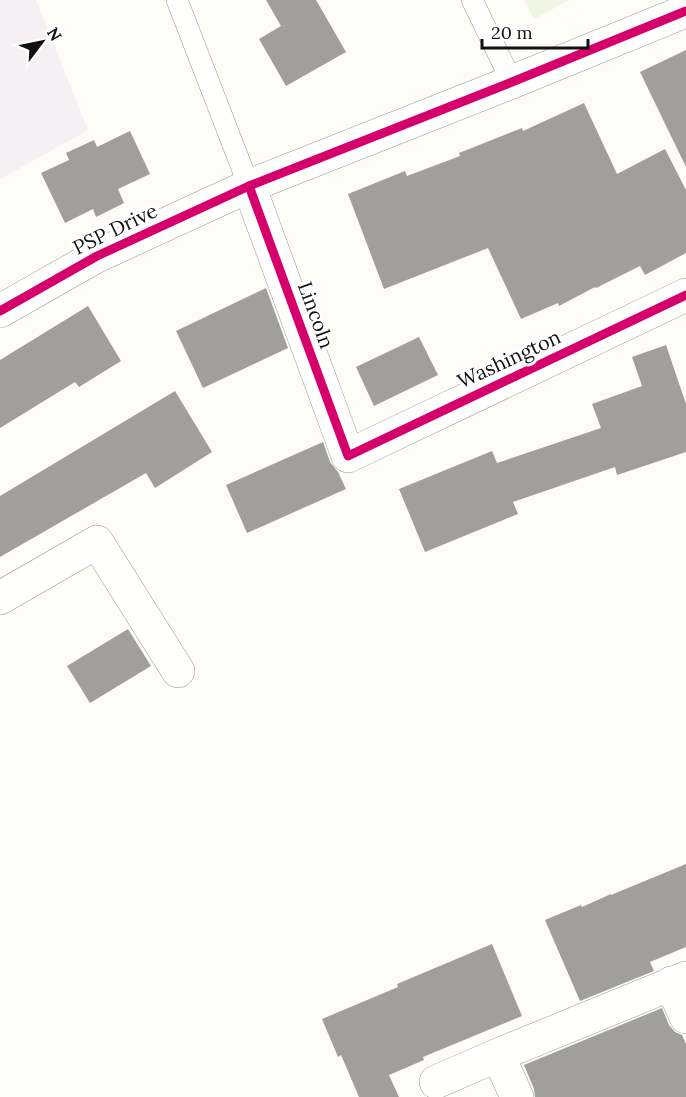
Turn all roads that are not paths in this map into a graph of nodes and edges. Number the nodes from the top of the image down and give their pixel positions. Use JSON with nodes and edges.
{"nodes":[{"id":1,"x":177,"y":0,"type":"edge"},
{"id":2,"x":472,"y":0,"type":"edge"},
{"id":3,"x":686,"y":11,"type":"edge"},
{"id":4,"x":512,"y":82,"type":"junction"},
{"id":5,"x":249,"y":186,"type":"junction"},
{"id":6,"x":686,"y":295,"type":"edge"},
{"id":7,"x":0,"y":311,"type":"edge"},
{"id":8,"x":348,"y":456,"type":"joint"},
{"id":9,"x":0,"y":598,"type":"edge"},
{"id":10,"x":178,"y":671,"type":"dead end"},
{"id":11,"x":678,"y":980,"type":"edge"},
{"id":12,"x":686,"y":1017,"type":"edge"},
{"id":13,"x":498,"y":1055,"type":"junction"},
{"id":14,"x":436,"y":1082,"type":"dead end"},
{"id":15,"x":517,"y":1097,"type":"edge"}],
"edges":[{"from":1,"to":5,"type":"lane","name":"Lincoln"},
{"from":2,"to":4,"type":"lane"},
{"from":3,"to":4,"type":"street","name":"PSP Drive"},
{"from":4,"to":5,"type":"street","name":"PSP Drive"},
{"from":5,"to":7,"type":"street","name":"PSP Drive"},
{"from":5,"to":8,"type":"street","name":"Lincoln"},
{"from":6,"to":8,"type":"street","name":"Washington"},
{"from":9,"to":10,"type":"street"},
{"from":11,"to":12,"type":"street"},
{"from":11,"to":13,"type":"street"},
{"from":13,"to":14,"type":"street"},
{"from":13,"to":15,"type":"street"}]}
